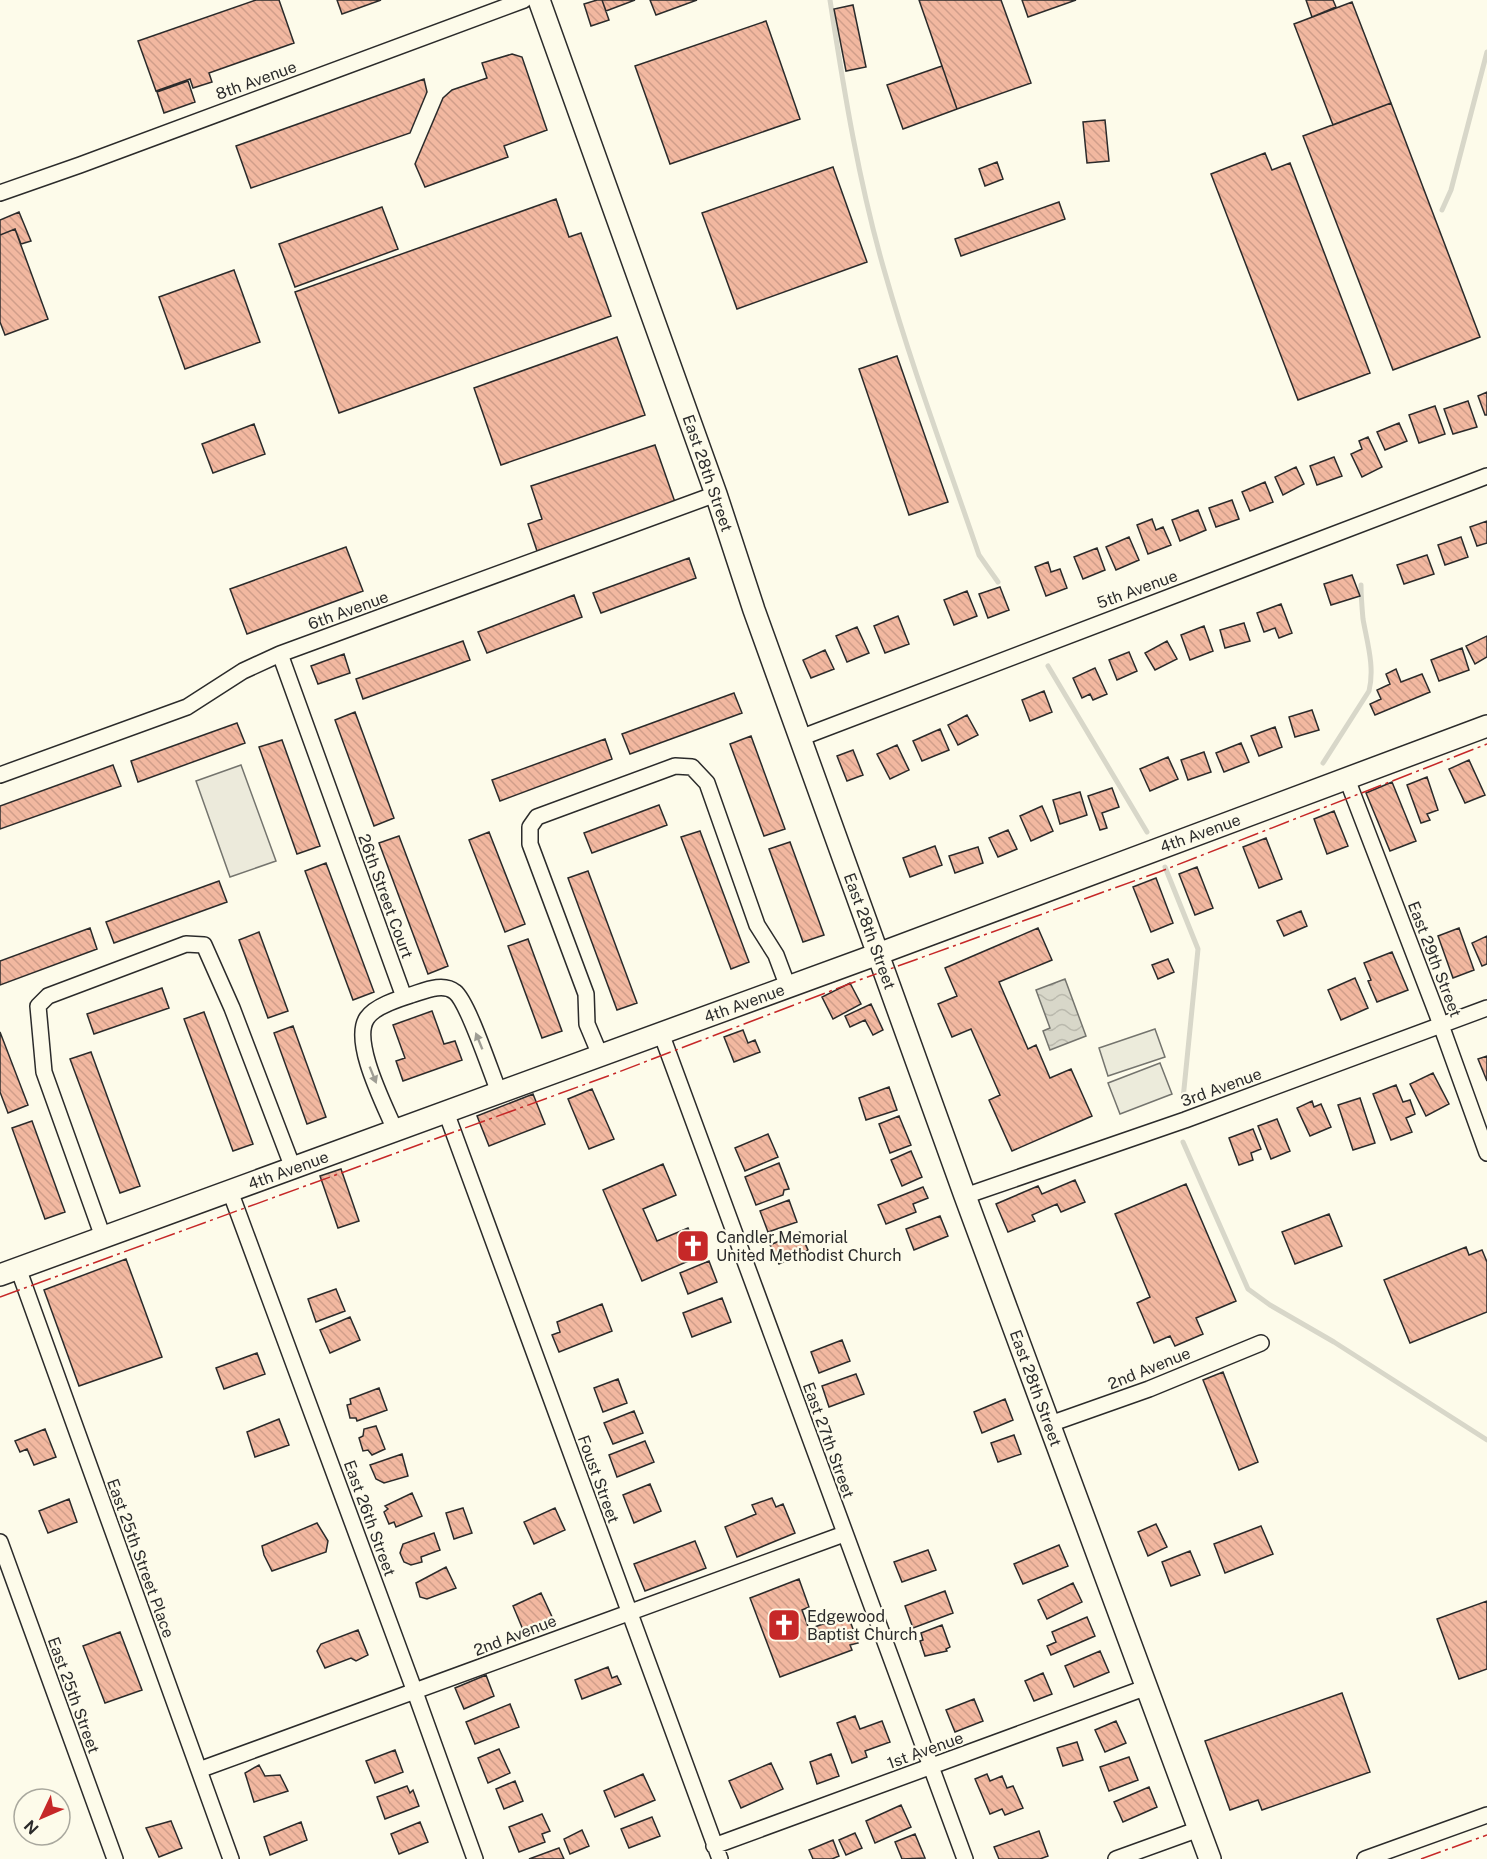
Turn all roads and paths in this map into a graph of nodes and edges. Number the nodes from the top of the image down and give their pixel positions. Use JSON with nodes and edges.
{"nodes":[{"id":1,"x":524,"y":0,"type":"edge"},
{"id":2,"x":540,"y":0,"type":"edge"},
{"id":3,"x":0,"y":193,"type":"edge"},
{"id":4,"x":1487,"y":476,"type":"edge"},
{"id":5,"x":716,"y":494,"type":"junction"},
{"id":6,"x":280,"y":654,"type":"junction"},
{"id":7,"x":1487,"y":726,"type":"edge"},
{"id":8,"x":800,"y":738,"type":"junction"},
{"id":9,"x":0,"y":774,"type":"edge"},
{"id":10,"x":1347,"y":778,"type":"junction"},
{"id":11,"x":878,"y":954,"type":"junction"},
{"id":12,"x":788,"y":987,"type":"junction"},
{"id":13,"x":404,"y":997,"type":"junction"},
{"id":14,"x":1487,"y":1008,"type":"edge"},
{"id":15,"x":1440,"y":1025,"type":"junction"},
{"id":16,"x":661,"y":1033,"type":"junction"},
{"id":17,"x":600,"y":1055,"type":"junction"},
{"id":18,"x":499,"y":1092,"type":"junction"},
{"id":19,"x":446,"y":1112,"type":"junction"},
{"id":20,"x":395,"y":1130,"type":"junction"},
{"id":21,"x":1487,"y":1153,"type":"edge"},
{"id":22,"x":293,"y":1168,"type":"junction"},
{"id":23,"x":230,"y":1191,"type":"junction"},
{"id":24,"x":965,"y":1196,"type":"junction"},
{"id":25,"x":103,"y":1237,"type":"junction"},
{"id":26,"x":9,"y":1272,"type":"edge"},
{"id":27,"x":1261,"y":1343,"type":"dead end"},
{"id":28,"x":1050,"y":1424,"type":"junction"},
{"id":29,"x":844,"y":1534,"type":"junction"},
{"id":30,"x":0,"y":1542,"type":"edge"},
{"id":31,"x":629,"y":1612,"type":"junction"},
{"id":32,"x":1147,"y":1687,"type":"junction"},
{"id":33,"x":415,"y":1692,"type":"junction"},
{"id":34,"x":932,"y":1767,"type":"junction"},
{"id":35,"x":199,"y":1770,"type":"junction"},
{"id":36,"x":1487,"y":1815,"type":"edge"},
{"id":37,"x":1198,"y":1829,"type":"junction"},
{"id":38,"x":717,"y":1852,"type":"edge"},
{"id":39,"x":115,"y":1859,"type":"edge"},
{"id":40,"x":231,"y":1859,"type":"edge"},
{"id":41,"x":475,"y":1859,"type":"edge"},
{"id":42,"x":965,"y":1859,"type":"edge"},
{"id":43,"x":1116,"y":1859,"type":"edge"},
{"id":44,"x":1210,"y":1859,"type":"edge"},
{"id":45,"x":1365,"y":1859,"type":"edge"}],
"edges":[{"from":1,"to":3,"type":"street","name":"8th Avenue"},
{"from":2,"to":5,"type":"street","name":"East 28th Street"},
{"from":4,"to":8,"type":"street","name":"5th Avenue"},
{"from":5,"to":6,"type":"street","name":"6th Avenue"},
{"from":5,"to":8,"type":"street","name":"East 28th Street"},
{"from":6,"to":9,"type":"street","name":"6th Avenue"},
{"from":6,"to":13,"type":"street","name":"26th Street Court"},
{"from":7,"to":10,"type":"street","name":"4th Avenue"},
{"from":8,"to":11,"type":"street","name":"East 28th Street"},
{"from":10,"to":11,"type":"street","name":"4th Avenue"},
{"from":10,"to":15,"type":"street","name":"East 29th Street"},
{"from":11,"to":12,"type":"street","name":"4th Avenue"},
{"from":11,"to":24,"type":"street","name":"East 28th Street"},
{"from":12,"to":16,"type":"street","name":"4th Avenue"},
{"from":12,"to":17,"type":"street"},
{"from":18,"to":13,"type":"street","one_way":true},
{"from":13,"to":20,"type":"street","one_way":true},
{"from":14,"to":15,"type":"street","name":"3rd Avenue"},
{"from":15,"to":21,"type":"street","name":"East 29th Street"},
{"from":15,"to":24,"type":"street","name":"3rd Avenue"},
{"from":16,"to":17,"type":"street","name":"4th Avenue"},
{"from":16,"to":29,"type":"street","name":"East 27th Street"},
{"from":17,"to":18,"type":"street","name":"4th Avenue"},
{"from":18,"to":19,"type":"street","name":"4th Avenue"},
{"from":19,"to":20,"type":"street","name":"4th Avenue"},
{"from":19,"to":31,"type":"street","name":"Foust Street"},
{"from":20,"to":22,"type":"street","name":"4th Avenue"},
{"from":22,"to":23,"type":"street","name":"4th Avenue"},
{"from":22,"to":25,"type":"street"},
{"from":23,"to":25,"type":"street","name":"4th Avenue"},
{"from":23,"to":33,"type":"street","name":"East 26th Street"},
{"from":24,"to":28,"type":"street","name":"East 28th Street"},
{"from":25,"to":26,"type":"street","name":"4th Avenue"},
{"from":26,"to":35,"type":"street","name":"East 25th Street Place"},
{"from":27,"to":28,"type":"street","name":"2nd Avenue"},
{"from":28,"to":32,"type":"street","name":"East 28th Street"},
{"from":29,"to":31,"type":"street","name":"2nd Avenue"},
{"from":29,"to":34,"type":"street","name":"East 27th Street"},
{"from":30,"to":39,"type":"street","name":"East 25th Street"},
{"from":31,"to":33,"type":"street","name":"2nd Avenue"},
{"from":31,"to":38,"type":"street","name":"Foust Street"},
{"from":32,"to":34,"type":"street","name":"1st Avenue"},
{"from":32,"to":37,"type":"street","name":"East 28th Street"},
{"from":33,"to":35,"type":"street","name":"2nd Avenue"},
{"from":33,"to":41,"type":"street","name":"East 26th Street"},
{"from":34,"to":38,"type":"street","name":"1st Avenue"},
{"from":34,"to":42,"type":"street","name":"East 27th Street"},
{"from":35,"to":40,"type":"street","name":"East 25th Street Place"},
{"from":36,"to":45,"type":"street"},
{"from":37,"to":43,"type":"street"},
{"from":37,"to":44,"type":"street","name":"East 28th Street"}]}
